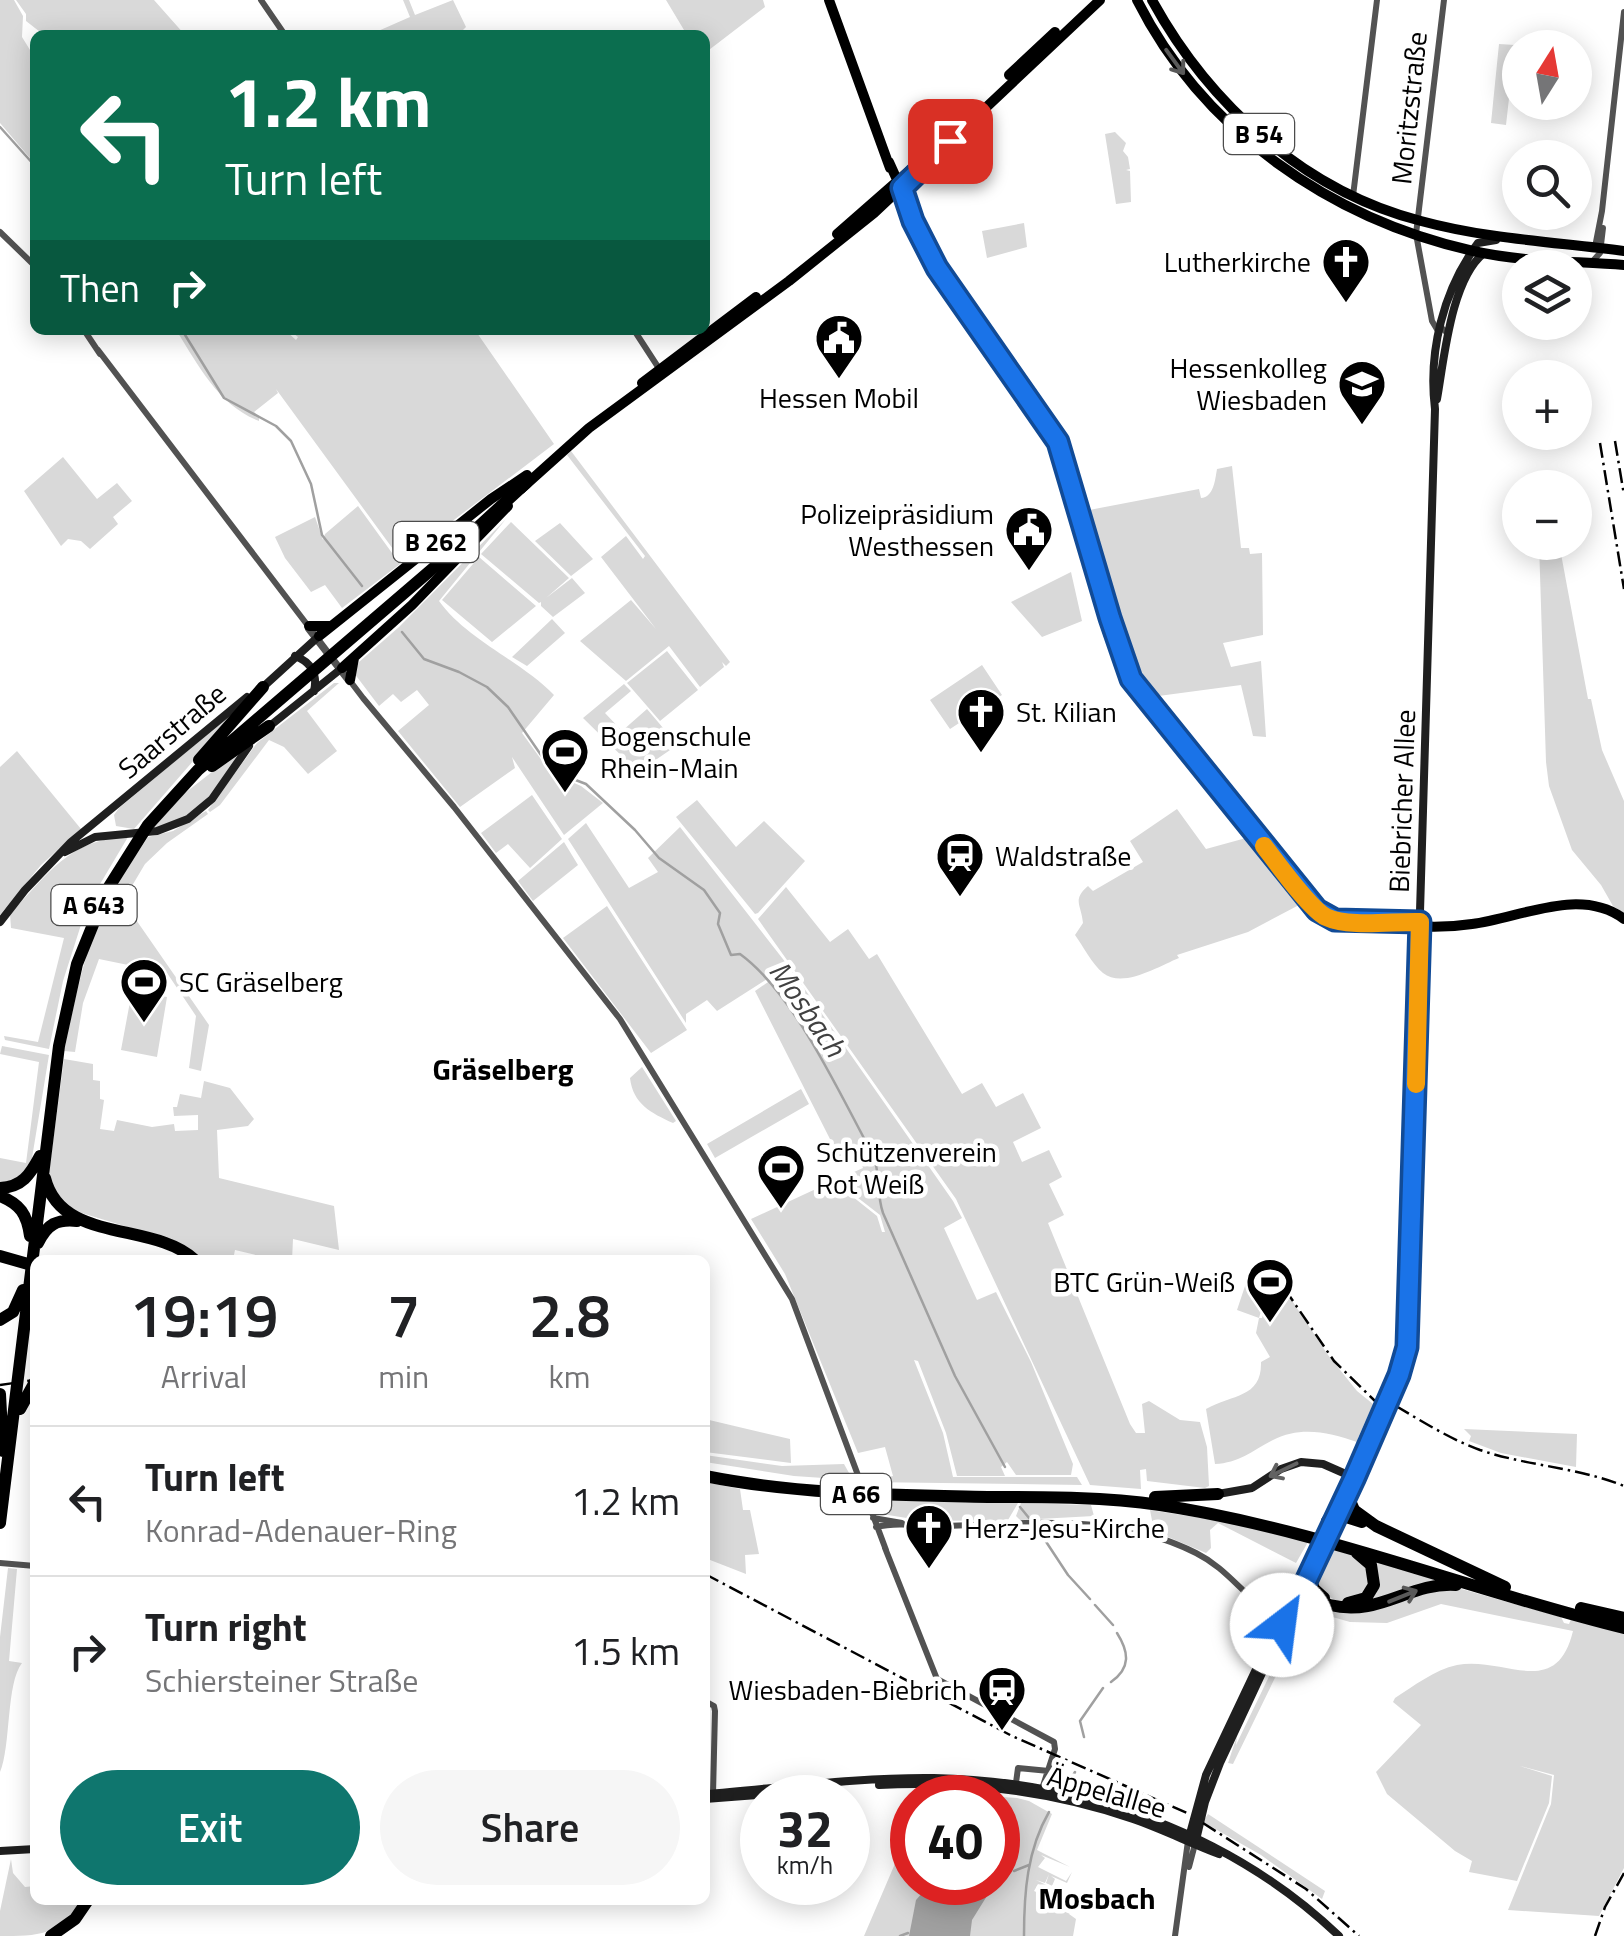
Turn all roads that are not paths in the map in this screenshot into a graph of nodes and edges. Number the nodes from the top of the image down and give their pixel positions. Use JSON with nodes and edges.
{"nodes":[{"id":1,"x":262,"y":0,"type":"edge"},
{"id":2,"x":828,"y":0,"type":"edge"},
{"id":3,"x":1090,"y":0,"type":"edge"},
{"id":4,"x":1100,"y":0,"type":"edge"},
{"id":5,"x":1136,"y":0,"type":"edge"},
{"id":6,"x":1152,"y":0,"type":"edge"},
{"id":7,"x":1377,"y":0,"type":"edge"},
{"id":8,"x":1444,"y":0,"type":"edge"},
{"id":9,"x":1624,"y":12,"type":"edge"},
{"id":10,"x":282,"y":30,"type":"edge"},
{"id":11,"x":898,"y":186,"type":"junction"},
{"id":12,"x":1351,"y":201,"type":"junction"},
{"id":13,"x":1418,"y":221,"type":"junction"},
{"id":14,"x":0,"y":232,"type":"edge"},
{"id":15,"x":1416,"y":234,"type":"junction"},
{"id":16,"x":1530,"y":240,"type":"junction"},
{"id":17,"x":1598,"y":248,"type":"junction"},
{"id":18,"x":1624,"y":251,"type":"edge"},
{"id":19,"x":1478,"y":252,"type":"junction"},
{"id":20,"x":1502,"y":254,"type":"edge"},
{"id":21,"x":30,"y":261,"type":"edge"},
{"id":22,"x":1592,"y":262,"type":"joint"},
{"id":23,"x":1624,"y":265,"type":"edge"},
{"id":24,"x":937,"y":268,"type":"junction"},
{"id":25,"x":1428,"y":306,"type":"junction"},
{"id":26,"x":962,"y":308,"type":"junction"},
{"id":27,"x":1442,"y":321,"type":"junction"},
{"id":28,"x":710,"y":334,"type":"edge"},
{"id":29,"x":1445,"y":334,"type":"junction"},
{"id":30,"x":88,"y":335,"type":"edge"},
{"id":31,"x":637,"y":335,"type":"edge"},
{"id":32,"x":709,"y":335,"type":"edge"},
{"id":33,"x":661,"y":372,"type":"junction"},
{"id":34,"x":523,"y":482,"type":"junction"},
{"id":35,"x":500,"y":500,"type":"joint"},
{"id":36,"x":486,"y":520,"type":"joint"},
{"id":37,"x":404,"y":589,"type":"junction"},
{"id":38,"x":334,"y":623,"type":"junction"},
{"id":39,"x":307,"y":625,"type":"junction"},
{"id":40,"x":316,"y":638,"type":"junction"},
{"id":41,"x":295,"y":656,"type":"junction"},
{"id":42,"x":306,"y":672,"type":"junction"},
{"id":43,"x":346,"y":677,"type":"junction"},
{"id":44,"x":264,"y":687,"type":"junction"},
{"id":45,"x":314,"y":692,"type":"junction"},
{"id":46,"x":268,"y":726,"type":"junction"},
{"id":47,"x":194,"y":766,"type":"junction"},
{"id":48,"x":181,"y":788,"type":"junction"},
{"id":49,"x":108,"y":818,"type":"junction"},
{"id":50,"x":121,"y":833,"type":"junction"},
{"id":51,"x":53,"y":860,"type":"junction"},
{"id":52,"x":1624,"y":920,"type":"edge"},
{"id":53,"x":0,"y":922,"type":"edge"},
{"id":54,"x":1420,"y":924,"type":"junction"},
{"id":55,"x":40,"y":1156,"type":"junction"},
{"id":56,"x":43,"y":1171,"type":"junction"},
{"id":57,"x":0,"y":1192,"type":"edge"},
{"id":58,"x":88,"y":1222,"type":"junction"},
{"id":59,"x":144,"y":1239,"type":"junction"},
{"id":60,"x":34,"y":1252,"type":"edge"},
{"id":61,"x":175,"y":1255,"type":"edge"},
{"id":62,"x":188,"y":1255,"type":"edge"},
{"id":63,"x":2,"y":1263,"type":"edge"},
{"id":64,"x":30,"y":1274,"type":"edge"},
{"id":65,"x":27,"y":1290,"type":"junction"},
{"id":66,"x":28,"y":1306,"type":"junction"},
{"id":67,"x":30,"y":1313,"type":"edge"},
{"id":68,"x":0,"y":1320,"type":"edge"},
{"id":69,"x":17,"y":1371,"type":"junction"},
{"id":70,"x":11,"y":1397,"type":"edge"},
{"id":71,"x":1375,"y":1428,"type":"junction"},
{"id":72,"x":710,"y":1469,"type":"edge"},
{"id":73,"x":1348,"y":1475,"type":"junction"},
{"id":74,"x":710,"y":1477,"type":"edge"},
{"id":75,"x":0,"y":1478,"type":"edge"},
{"id":76,"x":1007,"y":1493,"type":"junction"},
{"id":77,"x":1348,"y":1493,"type":"junction"},
{"id":78,"x":1218,"y":1494,"type":"joint"},
{"id":79,"x":1156,"y":1501,"type":"junction"},
{"id":80,"x":1331,"y":1521,"type":"junction"},
{"id":81,"x":0,"y":1523,"type":"edge"},
{"id":82,"x":876,"y":1525,"type":"junction"},
{"id":83,"x":1376,"y":1526,"type":"junction"},
{"id":84,"x":1350,"y":1549,"type":"junction"},
{"id":85,"x":0,"y":1563,"type":"edge"},
{"id":86,"x":30,"y":1566,"type":"edge"},
{"id":87,"x":1500,"y":1589,"type":"junction"},
{"id":88,"x":1301,"y":1597,"type":"junction"},
{"id":89,"x":1624,"y":1618,"type":"edge"},
{"id":90,"x":1624,"y":1628,"type":"edge"},
{"id":91,"x":710,"y":1706,"type":"edge"},
{"id":92,"x":1216,"y":1761,"type":"junction"},
{"id":93,"x":1049,"y":1771,"type":"junction"},
{"id":94,"x":1018,"y":1775,"type":"edge"},
{"id":95,"x":890,"y":1784,"type":"edge"},
{"id":96,"x":1020,"y":1788,"type":"edge"},
{"id":97,"x":1020,"y":1790,"type":"edge"},
{"id":98,"x":1044,"y":1790,"type":"junction"},
{"id":99,"x":1032,"y":1794,"type":"junction"},
{"id":100,"x":711,"y":1795,"type":"edge"},
{"id":101,"x":1193,"y":1835,"type":"junction"},
{"id":102,"x":30,"y":1852,"type":"edge"},
{"id":103,"x":0,"y":1854,"type":"edge"},
{"id":104,"x":84,"y":1905,"type":"edge"},
{"id":105,"x":51,"y":1936,"type":"edge"},
{"id":106,"x":1175,"y":1936,"type":"edge"},
{"id":107,"x":1339,"y":1936,"type":"edge"}],
"edges":[{"from":1,"to":10,"type":"street"},
{"from":2,"to":11,"type":"main road"},
{"from":3,"to":11,"type":"main road","number":"B 262"},
{"from":4,"to":11,"type":"main road","number":"B 262"},
{"from":5,"to":12,"type":"main road","number":"B 54","one_way":true},
{"from":6,"to":12,"type":"main road","number":"B 54"},
{"from":7,"to":12,"type":"street"},
{"from":8,"to":13,"type":"street","name":"Moritzstraße"},
{"from":9,"to":17,"type":"street"},
{"from":11,"to":24,"type":"main road"},
{"from":11,"to":28,"type":"main road","number":"B 262"},
{"from":12,"to":13,"type":"main road","number":"B 54"},
{"from":12,"to":15,"type":"main road","number":"B 54"},
{"from":13,"to":15,"type":"street","name":"Moritzstraße"},
{"from":13,"to":16,"type":"main road","number":"B 54"},
{"from":14,"to":21,"type":"street"},
{"from":15,"to":19,"type":"main road","number":"B 54"},
{"from":15,"to":25,"type":"street","name":"Moritzstraße"},
{"from":16,"to":17,"type":"main road","number":"B 54"},
{"from":16,"to":19,"type":"main road"},
{"from":17,"to":18,"type":"main road","number":"B 54"},
{"from":17,"to":22,"type":"street"},
{"from":19,"to":20,"type":"main road","number":"B 54"},
{"from":19,"to":27,"type":"main road","name":"Biebricher Allee"},
{"from":19,"to":29,"type":"main road","name":"Biebricher Allee"},
{"from":22,"to":23,"type":"main road","number":"B 54"},
{"from":24,"to":26,"type":"main road"},
{"from":24,"to":26,"type":"main road"},
{"from":25,"to":27,"type":"street"},
{"from":25,"to":29,"type":"street","name":"Moritzstraße"},
{"from":26,"to":54,"type":"main road"},
{"from":27,"to":29,"type":"main road","name":"Biebricher Allee"},
{"from":29,"to":54,"type":"main road","name":"Biebricher Allee"},
{"from":30,"to":39,"type":"street"},
{"from":31,"to":33,"type":"street"},
{"from":32,"to":33,"type":"main road","number":"B 262"},
{"from":33,"to":34,"type":"main road","number":"B 262"},
{"from":34,"to":35,"type":"highway","number":"B 262"},
{"from":34,"to":36,"type":"highway","number":"B 262"},
{"from":34,"to":38,"type":"main road","number":"B 262"},
{"from":34,"to":43,"type":"main road","number":"B 262"},
{"from":35,"to":37,"type":"highway","number":"A 643"},
{"from":36,"to":37,"type":"highway","number":"A 643"},
{"from":37,"to":42,"type":"highway","number":"A 643"},
{"from":38,"to":39,"type":"main road"},
{"from":38,"to":40,"type":"main road","number":"B 262"},
{"from":39,"to":40,"type":"street"},
{"from":40,"to":41,"type":"main road","name":"Saarstraße"},
{"from":40,"to":43,"type":"street"},
{"from":41,"to":44,"type":"main road","name":"Saarstraße"},
{"from":41,"to":45,"type":"main road"},
{"from":42,"to":47,"type":"highway","number":"A 643"},
{"from":42,"to":48,"type":"highway","number":"A 643"},
{"from":43,"to":45,"type":"main road","name":"Saarstraße"},
{"from":43,"to":82,"type":"street"},
{"from":44,"to":47,"type":"highway"},
{"from":44,"to":49,"type":"main road","name":"Saarstraße"},
{"from":45,"to":46,"type":"main road","name":"Saarstraße"},
{"from":46,"to":48,"type":"highway"},
{"from":46,"to":50,"type":"main road","name":"Saarstraße"},
{"from":47,"to":55,"type":"highway","number":"A 643"},
{"from":48,"to":56,"type":"highway","number":"A 643"},
{"from":49,"to":50,"type":"main road"},
{"from":49,"to":51,"type":"main road","name":"Saarstraße"},
{"from":50,"to":51,"type":"main road","name":"Saarstraße"},
{"from":51,"to":53,"type":"main road","name":"Saarstraße"},
{"from":52,"to":54,"type":"main road"},
{"from":54,"to":71,"type":"main road","name":"Biebricher Allee"},
{"from":55,"to":57,"type":"highway"},
{"from":55,"to":60,"type":"highway","number":"A 643"},
{"from":56,"to":58,"type":"highway"},
{"from":56,"to":60,"type":"highway","number":"A 643"},
{"from":57,"to":60,"type":"highway"},
{"from":58,"to":59,"type":"highway"},
{"from":58,"to":60,"type":"highway"},
{"from":59,"to":61,"type":"highway"},
{"from":59,"to":62,"type":"highway"},
{"from":60,"to":63,"type":"highway"},
{"from":64,"to":65,"type":"highway","number":"A 643"},
{"from":65,"to":66,"type":"highway","number":"A 643"},
{"from":65,"to":68,"type":"highway"},
{"from":65,"to":69,"type":"highway","number":"A 643"},
{"from":66,"to":67,"type":"highway"},
{"from":66,"to":69,"type":"highway","number":"A 643"},
{"from":69,"to":70,"type":"highway","number":"A 643"},
{"from":70,"to":75,"type":"highway","number":"A 643"},
{"from":70,"to":81,"type":"highway"},
{"from":71,"to":73,"type":"main road","name":"Biebricher Allee"},
{"from":71,"to":77,"type":"main road","name":"Biebricher Allee"},
{"from":72,"to":76,"type":"highway","number":"A 66"},
{"from":73,"to":77,"type":"main road"},
{"from":73,"to":78,"type":"main road","one_way":true},
{"from":73,"to":80,"type":"main road","name":"Biebricher Allee"},
{"from":74,"to":76,"type":"highway","number":"A 66"},
{"from":76,"to":79,"type":"highway","number":"A 66"},
{"from":77,"to":80,"type":"main road","name":"Biebricher Allee"},
{"from":77,"to":83,"type":"highway"},
{"from":78,"to":79,"type":"highway"},
{"from":79,"to":84,"type":"highway","number":"A 66"},
{"from":79,"to":87,"type":"highway","number":"A 66"},
{"from":80,"to":83,"type":"highway"},
{"from":80,"to":88,"type":"main road","name":"Biebricher Allee"},
{"from":82,"to":88,"type":"street"},
{"from":82,"to":93,"type":"street"},
{"from":83,"to":87,"type":"highway"},
{"from":84,"to":87,"type":"highway","number":"A 66"},
{"from":84,"to":88,"type":"highway"},
{"from":85,"to":86,"type":"street"},
{"from":88,"to":87,"type":"highway","one_way":true},
{"from":87,"to":89,"type":"highway","number":"A 66"},
{"from":87,"to":90,"type":"highway","number":"A 66"},
{"from":88,"to":92,"type":"main road","name":"Biebricher Allee"},
{"from":88,"to":92,"type":"main road","name":"Biebricher Allee"},
{"from":91,"to":100,"type":"street"},
{"from":92,"to":101,"type":"main road","name":"Biebricher Allee"},
{"from":93,"to":94,"type":"street"},
{"from":93,"to":98,"type":"street"},
{"from":95,"to":100,"type":"main road","name":"Äppelallee"},
{"from":96,"to":98,"type":"main road","name":"Äppelallee"},
{"from":97,"to":99,"type":"main road","name":"Äppelallee"},
{"from":98,"to":99,"type":"street"},
{"from":98,"to":101,"type":"main road","name":"Äppelallee"},
{"from":99,"to":101,"type":"main road","name":"Äppelallee"},
{"from":101,"to":106,"type":"street"},
{"from":101,"to":107,"type":"main road"},
{"from":102,"to":103,"type":"main road"},
{"from":104,"to":105,"type":"highway"}]}
